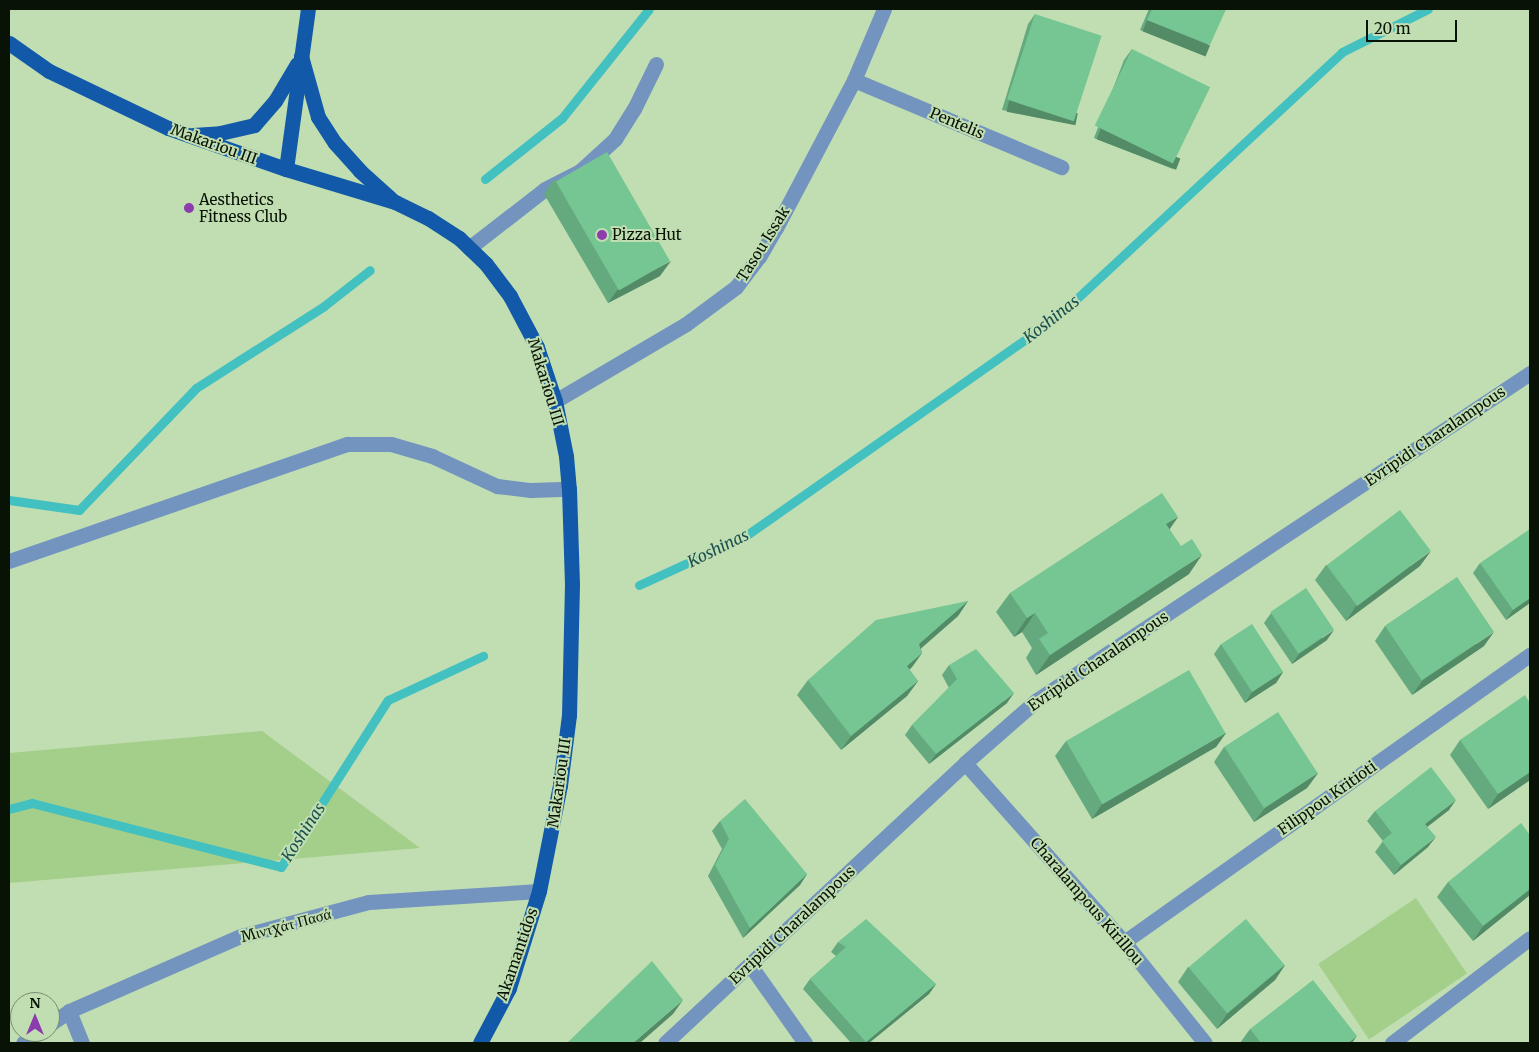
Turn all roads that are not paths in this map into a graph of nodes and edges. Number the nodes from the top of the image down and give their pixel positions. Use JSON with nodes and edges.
{"nodes":[{"id":1,"x":308,"y":9,"type":"edge"},
{"id":2,"x":884,"y":9,"type":"edge"},
{"id":3,"x":9,"y":43,"type":"edge"},
{"id":4,"x":301,"y":56,"type":"junction"},
{"id":5,"x":656,"y":64,"type":"dead end"},
{"id":6,"x":854,"y":80,"type":"junction"},
{"id":7,"x":186,"y":135,"type":"junction"},
{"id":8,"x":1061,"y":167,"type":"dead end"},
{"id":9,"x":286,"y":169,"type":"junction"},
{"id":10,"x":395,"y":202,"type":"junction"},
{"id":11,"x":469,"y":248,"type":"junction"},
{"id":12,"x":1530,"y":373,"type":"edge"},
{"id":13,"x":555,"y":402,"type":"junction"},
{"id":14,"x":569,"y":490,"type":"junction"},
{"id":15,"x":9,"y":561,"type":"edge"},
{"id":16,"x":1530,"y":656,"type":"edge"},
{"id":17,"x":965,"y":763,"type":"junction"},
{"id":18,"x":539,"y":891,"type":"junction"},
{"id":19,"x":1530,"y":938,"type":"edge"},
{"id":20,"x":1124,"y":942,"type":"junction"},
{"id":21,"x":750,"y":965,"type":"junction"},
{"id":22,"x":69,"y":1011,"type":"junction"},
{"id":23,"x":60,"y":1017,"type":"edge"},
{"id":24,"x":82,"y":1043,"type":"edge"},
{"id":25,"x":480,"y":1043,"type":"edge"},
{"id":26,"x":665,"y":1043,"type":"edge"},
{"id":27,"x":805,"y":1043,"type":"edge"},
{"id":28,"x":1205,"y":1043,"type":"edge"},
{"id":29,"x":1392,"y":1043,"type":"edge"}],
"edges":[{"from":1,"to":4,"type":"main road"},
{"from":2,"to":6,"type":"street","name":"Tasou Issak"},
{"from":3,"to":7,"type":"main road","name":"Makariou III"},
{"from":4,"to":7,"type":"main road"},
{"from":4,"to":9,"type":"main road"},
{"from":4,"to":10,"type":"main road"},
{"from":5,"to":11,"type":"street"},
{"from":6,"to":8,"type":"street","name":"Pentelis"},
{"from":6,"to":13,"type":"street","name":"Tasou Issak"},
{"from":7,"to":9,"type":"main road","name":"Makariou III"},
{"from":9,"to":10,"type":"main road","name":"Makariou III"},
{"from":10,"to":11,"type":"main road","name":"Makariou III"},
{"from":11,"to":13,"type":"main road","name":"Makariou III"},
{"from":12,"to":17,"type":"street","name":"Evripidi Charalampous"},
{"from":13,"to":14,"type":"main road","name":"Makariou III"},
{"from":14,"to":15,"type":"street"},
{"from":14,"to":18,"type":"main road","name":"Makariou III"},
{"from":16,"to":20,"type":"street","name":"Filippou Kritioti"},
{"from":17,"to":20,"type":"street","name":"Charalampous Kirillou"},
{"from":17,"to":21,"type":"street","name":"Evripidi Charalampous"},
{"from":18,"to":22,"type":"street","name":"Μιντχάτ Πασά"},
{"from":18,"to":25,"type":"main road","name":"Akamantidos"},
{"from":19,"to":29,"type":"street"},
{"from":20,"to":28,"type":"street","name":"Charalampous Kirillou"},
{"from":21,"to":26,"type":"street","name":"Evripidi Charalampous"},
{"from":21,"to":27,"type":"street"},
{"from":22,"to":23,"type":"street","name":"Μιντχάτ Πασά"},
{"from":22,"to":24,"type":"street"}]}
